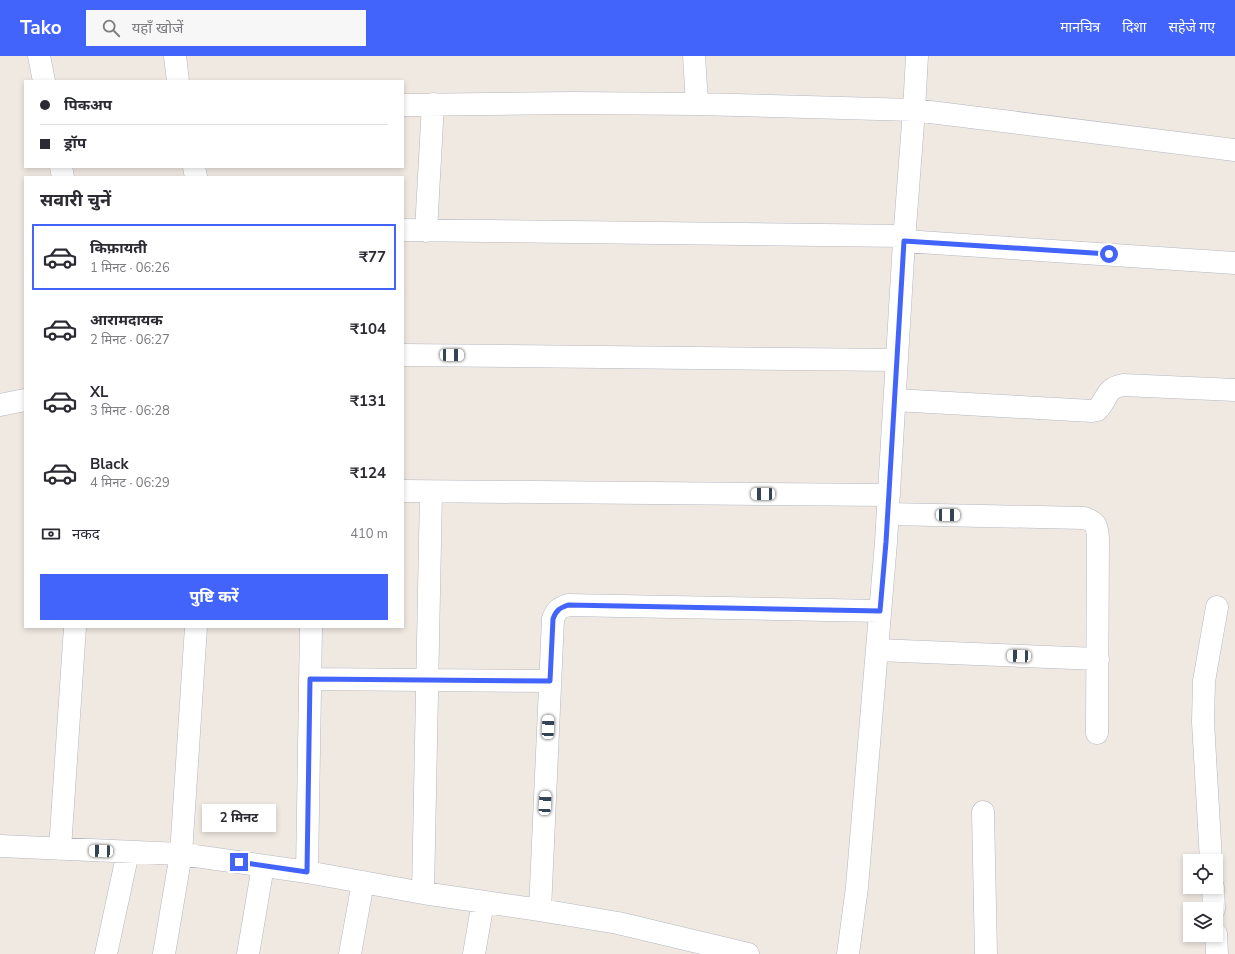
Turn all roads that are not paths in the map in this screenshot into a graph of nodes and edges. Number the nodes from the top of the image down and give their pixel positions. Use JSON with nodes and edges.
{"nodes":[{"id":1,"x":39,"y":56,"type":"edge"},
{"id":2,"x":175,"y":56,"type":"edge"},
{"id":3,"x":694,"y":56,"type":"edge"},
{"id":4,"x":917,"y":56,"type":"edge"},
{"id":5,"x":44,"y":80,"type":"edge"},
{"id":6,"x":178,"y":80,"type":"edge"},
{"id":7,"x":433,"y":104,"type":"junction"},
{"id":8,"x":697,"y":104,"type":"junction"},
{"id":9,"x":404,"y":105,"type":"edge"},
{"id":10,"x":914,"y":110,"type":"junction"},
{"id":11,"x":1235,"y":150,"type":"edge"},
{"id":12,"x":404,"y":230,"type":"edge"},
{"id":13,"x":426,"y":231,"type":"junction"},
{"id":14,"x":904,"y":239,"type":"junction"},
{"id":15,"x":1235,"y":263,"type":"edge"},
{"id":16,"x":404,"y":355,"type":"edge"},
{"id":17,"x":897,"y":360,"type":"junction"},
{"id":18,"x":1235,"y":390,"type":"edge"},
{"id":19,"x":24,"y":400,"type":"edge"},
{"id":20,"x":895,"y":400,"type":"junction"},
{"id":21,"x":0,"y":406,"type":"edge"},
{"id":22,"x":404,"y":492,"type":"edge"},
{"id":23,"x":431,"y":492,"type":"junction"},
{"id":24,"x":889,"y":504,"type":"junction"},
{"id":25,"x":1217,"y":607,"type":"dead end"},
{"id":26,"x":880,"y":611,"type":"junction"},
{"id":27,"x":75,"y":628,"type":"edge"},
{"id":28,"x":196,"y":628,"type":"edge"},
{"id":29,"x":311,"y":628,"type":"edge"},
{"id":30,"x":877,"y":650,"type":"junction"},
{"id":31,"x":1098,"y":659,"type":"junction"},
{"id":32,"x":310,"y":679,"type":"junction"},
{"id":33,"x":427,"y":680,"type":"junction"},
{"id":34,"x":550,"y":681,"type":"junction"},
{"id":35,"x":1098,"y":733,"type":"dead end"},
{"id":36,"x":983,"y":812,"type":"dead end"},
{"id":37,"x":0,"y":846,"type":"edge"},
{"id":38,"x":60,"y":849,"type":"junction"},
{"id":39,"x":128,"y":852,"type":"junction"},
{"id":40,"x":181,"y":854,"type":"junction"},
{"id":41,"x":1211,"y":854,"type":"edge"},
{"id":42,"x":263,"y":866,"type":"junction"},
{"id":43,"x":307,"y":872,"type":"junction"},
{"id":44,"x":362,"y":882,"type":"junction"},
{"id":45,"x":423,"y":893,"type":"junction"},
{"id":46,"x":483,"y":902,"type":"junction"},
{"id":47,"x":540,"y":910,"type":"junction"},
{"id":48,"x":1216,"y":942,"type":"edge"},
{"id":49,"x":724,"y":951,"type":"edge"},
{"id":50,"x":106,"y":954,"type":"edge"},
{"id":51,"x":164,"y":954,"type":"edge"},
{"id":52,"x":248,"y":954,"type":"edge"},
{"id":53,"x":350,"y":954,"type":"edge"},
{"id":54,"x":474,"y":954,"type":"edge"},
{"id":55,"x":748,"y":954,"type":"edge"},
{"id":56,"x":848,"y":954,"type":"edge"},
{"id":57,"x":986,"y":954,"type":"edge"},
{"id":58,"x":1217,"y":954,"type":"edge"}],
"edges":[{"from":1,"to":5,"type":"street"},
{"from":2,"to":6,"type":"street"},
{"from":3,"to":8,"type":"street"},
{"from":4,"to":10,"type":"street"},
{"from":7,"to":8,"type":"street"},
{"from":7,"to":9,"type":"street"},
{"from":7,"to":13,"type":"street"},
{"from":8,"to":10,"type":"street"},
{"from":10,"to":11,"type":"street"},
{"from":10,"to":14,"type":"street"},
{"from":12,"to":13,"type":"street"},
{"from":13,"to":14,"type":"street"},
{"from":14,"to":15,"type":"street"},
{"from":14,"to":17,"type":"street"},
{"from":16,"to":17,"type":"street"},
{"from":17,"to":20,"type":"street"},
{"from":18,"to":20,"type":"street"},
{"from":19,"to":21,"type":"street"},
{"from":20,"to":24,"type":"street"},
{"from":22,"to":23,"type":"street"},
{"from":23,"to":24,"type":"street"},
{"from":23,"to":33,"type":"street"},
{"from":24,"to":26,"type":"street"},
{"from":24,"to":31,"type":"street"},
{"from":25,"to":41,"type":"street"},
{"from":26,"to":30,"type":"street"},
{"from":26,"to":34,"type":"street"},
{"from":27,"to":38,"type":"street"},
{"from":28,"to":40,"type":"street"},
{"from":29,"to":32,"type":"street"},
{"from":30,"to":31,"type":"street"},
{"from":30,"to":56,"type":"street"},
{"from":31,"to":35,"type":"street"},
{"from":32,"to":33,"type":"street"},
{"from":32,"to":43,"type":"street"},
{"from":33,"to":34,"type":"street"},
{"from":33,"to":45,"type":"street"},
{"from":34,"to":47,"type":"street"},
{"from":36,"to":57,"type":"street"},
{"from":37,"to":38,"type":"street"},
{"from":38,"to":39,"type":"street"},
{"from":39,"to":40,"type":"street"},
{"from":39,"to":50,"type":"street"},
{"from":40,"to":42,"type":"street"},
{"from":40,"to":51,"type":"street"},
{"from":42,"to":43,"type":"street"},
{"from":42,"to":52,"type":"street"},
{"from":43,"to":44,"type":"street"},
{"from":44,"to":45,"type":"street"},
{"from":44,"to":53,"type":"street"},
{"from":45,"to":46,"type":"street"},
{"from":46,"to":47,"type":"street"},
{"from":46,"to":54,"type":"street"},
{"from":47,"to":49,"type":"street"},
{"from":48,"to":58,"type":"street"},
{"from":49,"to":55,"type":"street"}]}
